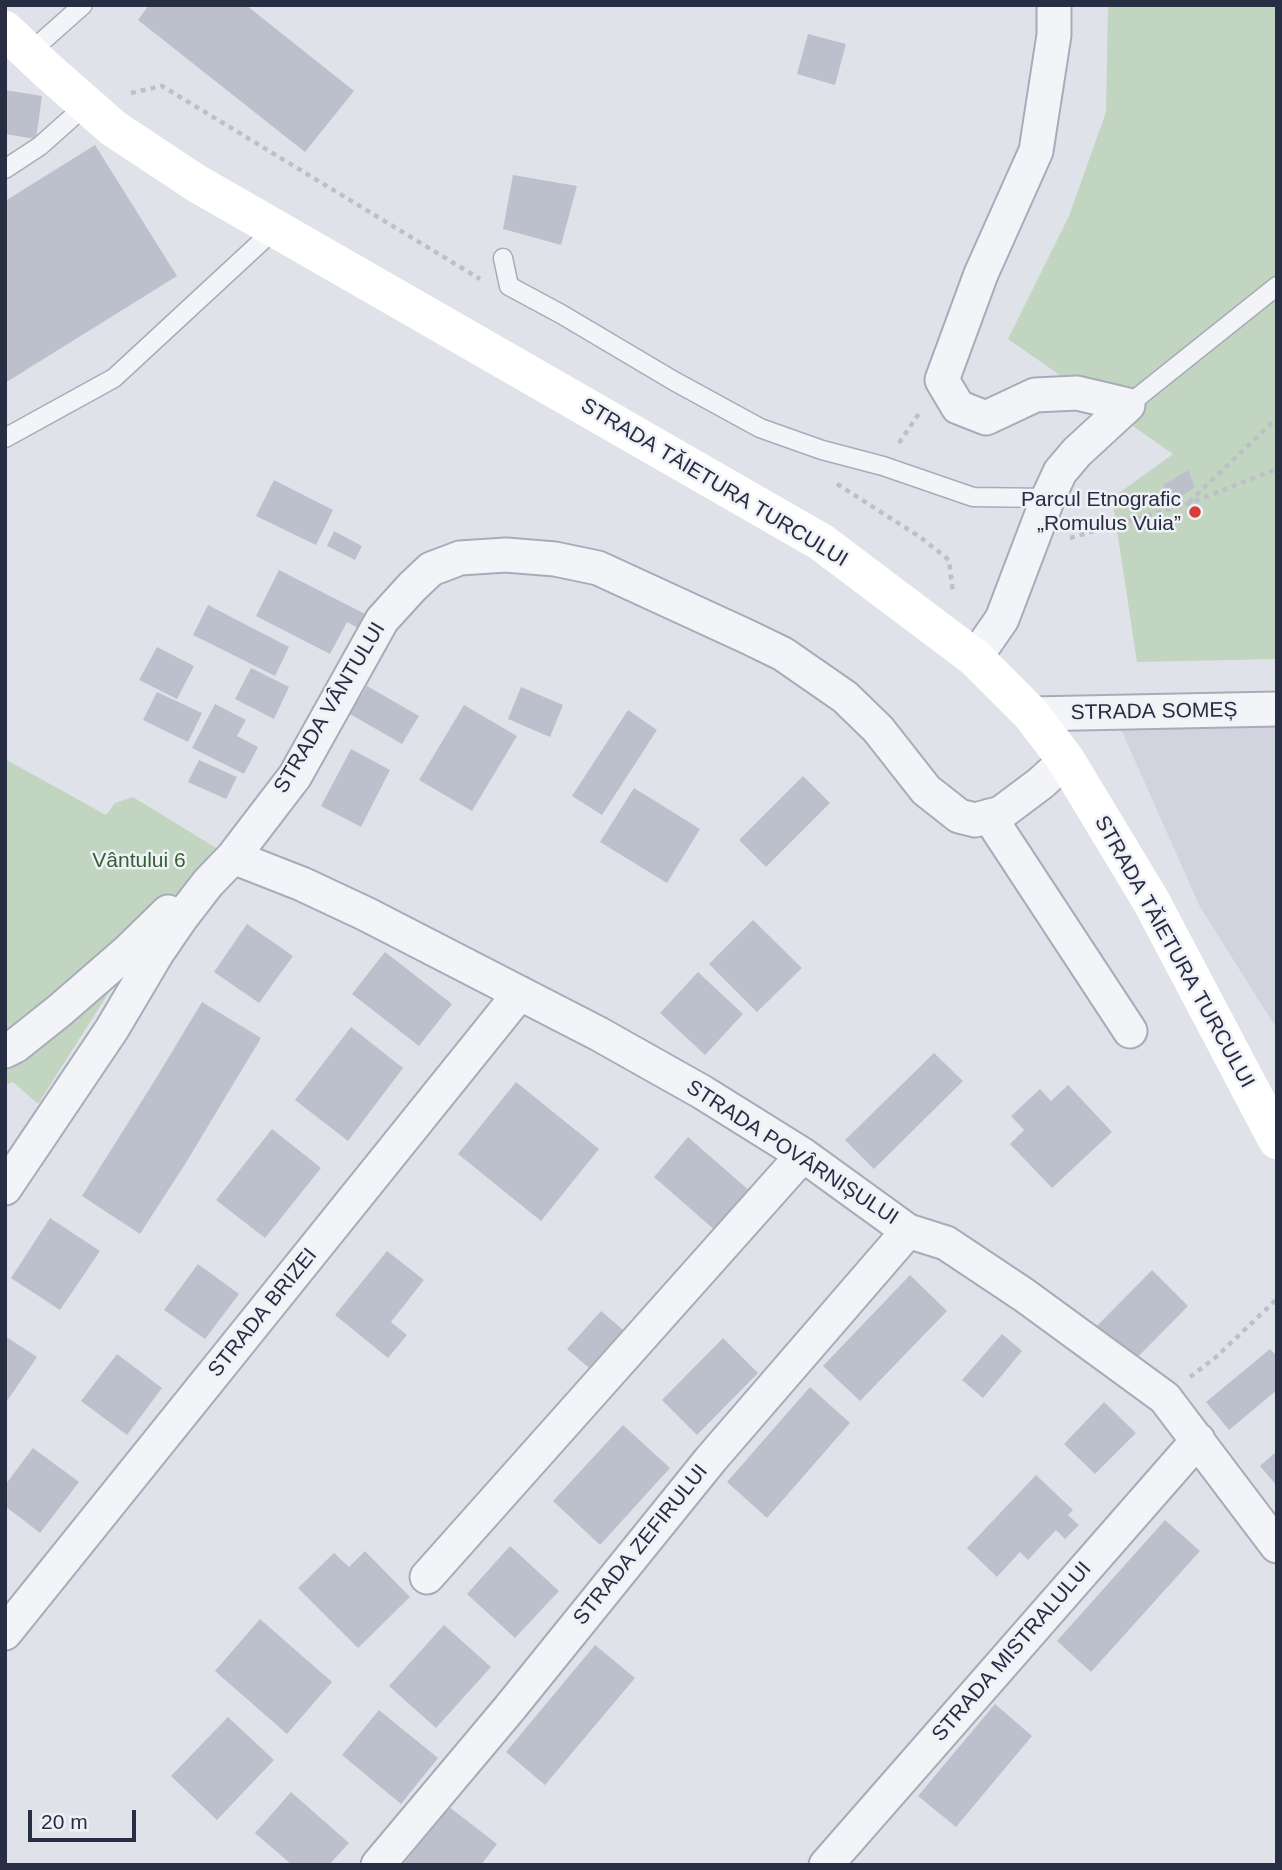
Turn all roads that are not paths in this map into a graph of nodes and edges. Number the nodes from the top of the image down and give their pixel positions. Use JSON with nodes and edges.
{"nodes":[{"id":1,"x":83,"y":5,"type":"edge"},
{"id":2,"x":1054,"y":5,"type":"edge"},
{"id":3,"x":17,"y":41,"type":"edge"},
{"id":4,"x":86,"y":104,"type":"junction"},
{"id":5,"x":5,"y":169,"type":"edge"},
{"id":6,"x":275,"y":229,"type":"junction"},
{"id":7,"x":503,"y":258,"type":"dead end"},
{"id":8,"x":1277,"y":286,"type":"edge"},
{"id":9,"x":1128,"y":405,"type":"junction"},
{"id":10,"x":5,"y":438,"type":"edge"},
{"id":11,"x":1048,"y":498,"type":"junction"},
{"id":12,"x":975,"y":658,"type":"junction"},
{"id":13,"x":1277,"y":709,"type":"edge"},
{"id":14,"x":1031,"y":714,"type":"junction"},
{"id":15,"x":1066,"y":760,"type":"junction"},
{"id":16,"x":989,"y":816,"type":"junction"},
{"id":17,"x":233,"y":857,"type":"junction"},
{"id":18,"x":208,"y":883,"type":"junction"},
{"id":19,"x":520,"y":993,"type":"junction"},
{"id":20,"x":1130,"y":1031,"type":"dead end"},
{"id":21,"x":5,"y":1051,"type":"edge"},
{"id":22,"x":1277,"y":1140,"type":"edge"},
{"id":23,"x":803,"y":1155,"type":"junction"},
{"id":24,"x":5,"y":1188,"type":"edge"},
{"id":25,"x":908,"y":1231,"type":"junction"},
{"id":26,"x":1198,"y":1440,"type":"junction"},
{"id":27,"x":1277,"y":1546,"type":"edge"},
{"id":28,"x":427,"y":1577,"type":"dead end"},
{"id":29,"x":5,"y":1633,"type":"edge"},
{"id":30,"x":379,"y":1865,"type":"edge"},
{"id":31,"x":826,"y":1865,"type":"edge"}],
"edges":[{"from":1,"to":3,"type":"lane"},
{"from":2,"to":9,"type":"street"},
{"from":3,"to":4,"type":"main road","name":"STRADA TĂIETURA TURCULUI"},
{"from":4,"to":5,"type":"lane"},
{"from":4,"to":6,"type":"main road","name":"STRADA TĂIETURA TURCULUI"},
{"from":6,"to":10,"type":"lane"},
{"from":6,"to":12,"type":"main road","name":"STRADA TĂIETURA TURCULUI"},
{"from":7,"to":11,"type":"lane"},
{"from":8,"to":9,"type":"lane"},
{"from":9,"to":11,"type":"street"},
{"from":11,"to":12,"type":"street"},
{"from":12,"to":14,"type":"main road","name":"STRADA TĂIETURA TURCULUI"},
{"from":13,"to":14,"type":"street","name":"STRADA SOMEȘ"},
{"from":14,"to":15,"type":"main road","name":"STRADA TĂIETURA TURCULUI"},
{"from":15,"to":16,"type":"street"},
{"from":15,"to":22,"type":"main road","name":"STRADA TĂIETURA TURCULUI"},
{"from":16,"to":17,"type":"street","name":"STRADA VÂNTULUI"},
{"from":16,"to":20,"type":"street"},
{"from":17,"to":18,"type":"street","name":"STRADA VÂNTULUI"},
{"from":17,"to":19,"type":"street","name":"STRADA POVÂRNIȘULUI"},
{"from":18,"to":21,"type":"street"},
{"from":18,"to":24,"type":"street","name":"STRADA VÂNTULUI"},
{"from":19,"to":23,"type":"street","name":"STRADA POVÂRNIȘULUI"},
{"from":19,"to":29,"type":"street","name":"STRADA BRIZEI"},
{"from":23,"to":25,"type":"street","name":"STRADA POVÂRNIȘULUI"},
{"from":23,"to":28,"type":"street"},
{"from":25,"to":26,"type":"street","name":"STRADA POVÂRNIȘULUI"},
{"from":25,"to":30,"type":"street","name":"STRADA ZEFIRULUI"},
{"from":26,"to":27,"type":"street","name":"STRADA POVÂRNIȘULUI"},
{"from":26,"to":31,"type":"street","name":"STRADA MISTRALULUI"}]}
